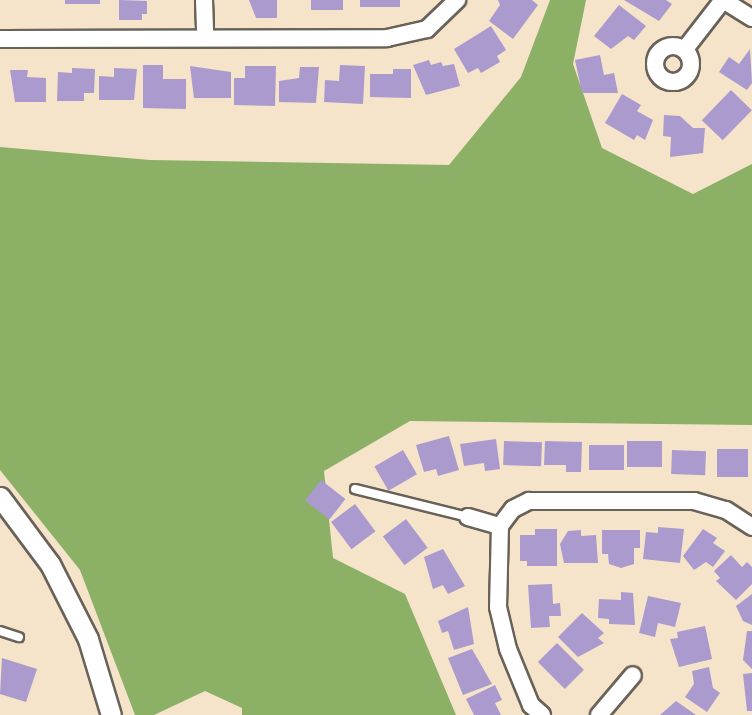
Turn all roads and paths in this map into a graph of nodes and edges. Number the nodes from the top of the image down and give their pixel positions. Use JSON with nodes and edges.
{"nodes":[{"id":1,"x":204,"y":0,"type":"edge"},
{"id":2,"x":457,"y":0,"type":"edge"},
{"id":3,"x":723,"y":0,"type":"edge"},
{"id":4,"x":752,"y":18,"type":"edge"},
{"id":5,"x":205,"y":37,"type":"junction"},
{"id":6,"x":0,"y":39,"type":"edge"},
{"id":7,"x":685,"y":49,"type":"dead end"},
{"id":8,"x":355,"y":489,"type":"dead end"},
{"id":9,"x":0,"y":497,"type":"edge"},
{"id":10,"x":468,"y":517,"type":"joint"},
{"id":11,"x":500,"y":526,"type":"junction"},
{"id":12,"x":752,"y":527,"type":"edge"},
{"id":13,"x":0,"y":631,"type":"edge"},
{"id":14,"x":19,"y":637,"type":"dead end"},
{"id":15,"x":633,"y":675,"type":"dead end"},
{"id":16,"x":111,"y":715,"type":"edge"},
{"id":17,"x":542,"y":715,"type":"edge"},
{"id":18,"x":599,"y":715,"type":"edge"}],
"edges":[{"from":1,"to":5,"type":"street"},
{"from":2,"to":5,"type":"street"},
{"from":3,"to":4,"type":"street"},
{"from":3,"to":7,"type":"street"},
{"from":5,"to":6,"type":"street"},
{"from":8,"to":10,"type":"lane"},
{"from":9,"to":16,"type":"street"},
{"from":10,"to":11,"type":"street"},
{"from":11,"to":12,"type":"street"},
{"from":11,"to":17,"type":"street"},
{"from":13,"to":14,"type":"lane"},
{"from":15,"to":18,"type":"street"}]}
